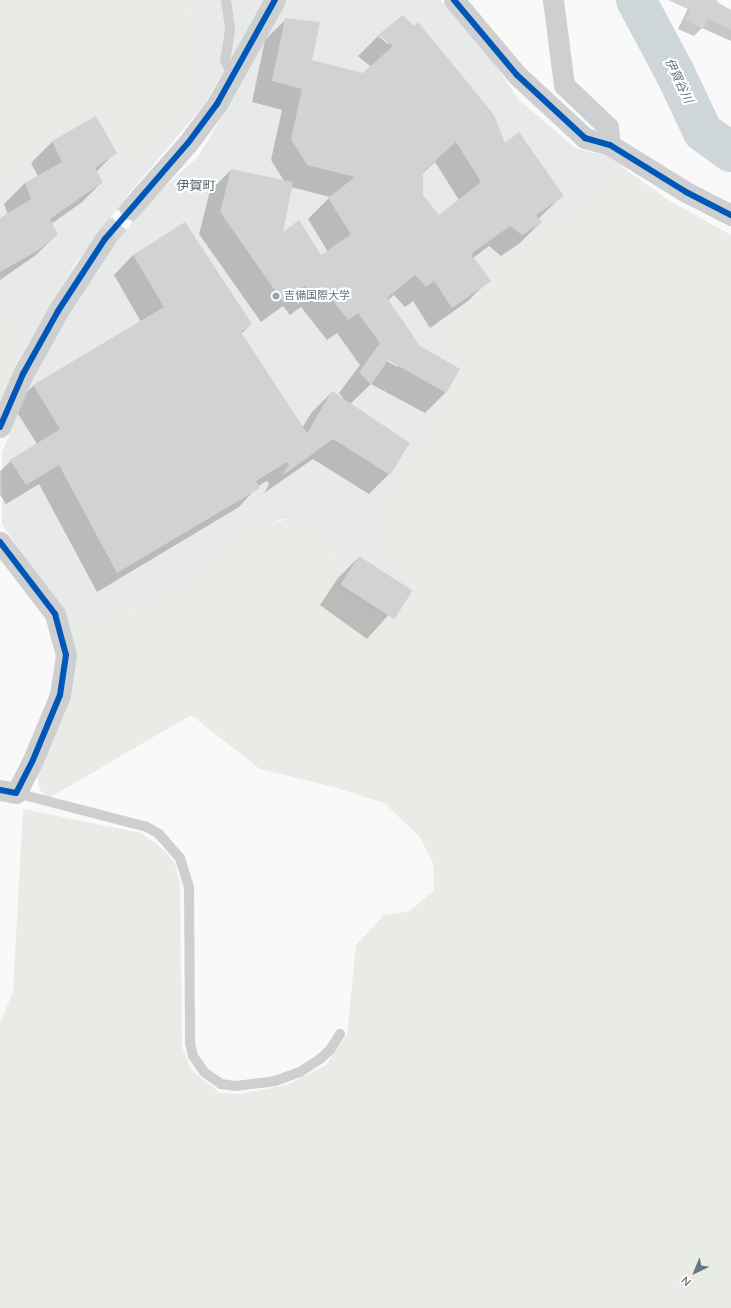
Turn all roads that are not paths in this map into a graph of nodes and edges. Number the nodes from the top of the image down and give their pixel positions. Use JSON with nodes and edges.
{"nodes":[{"id":1,"x":226,"y":0,"type":"edge"},
{"id":2,"x":275,"y":0,"type":"edge"},
{"id":3,"x":454,"y":0,"type":"edge"},
{"id":4,"x":553,"y":0,"type":"edge"},
{"id":5,"x":233,"y":75,"type":"junction"},
{"id":6,"x":610,"y":145,"type":"junction"},
{"id":7,"x":130,"y":209,"type":"tunnel mouth"},
{"id":8,"x":731,"y":215,"type":"edge"},
{"id":9,"x":105,"y":239,"type":"tunnel mouth"},
{"id":10,"x":0,"y":427,"type":"edge"},
{"id":11,"x":0,"y":542,"type":"edge"},
{"id":12,"x":8,"y":792,"type":"edge"},
{"id":13,"x":340,"y":1034,"type":"dead end"}],
"edges":[{"from":1,"to":5,"type":"lane"},
{"from":2,"to":5,"type":"street"},
{"from":3,"to":6,"type":"street"},
{"from":4,"to":6,"type":"street"},
{"from":5,"to":7,"type":"street"},
{"from":6,"to":8,"type":"street"},
{"from":9,"to":10,"type":"street"},
{"from":11,"to":12,"type":"street"},
{"from":12,"to":13,"type":"lane"}]}
